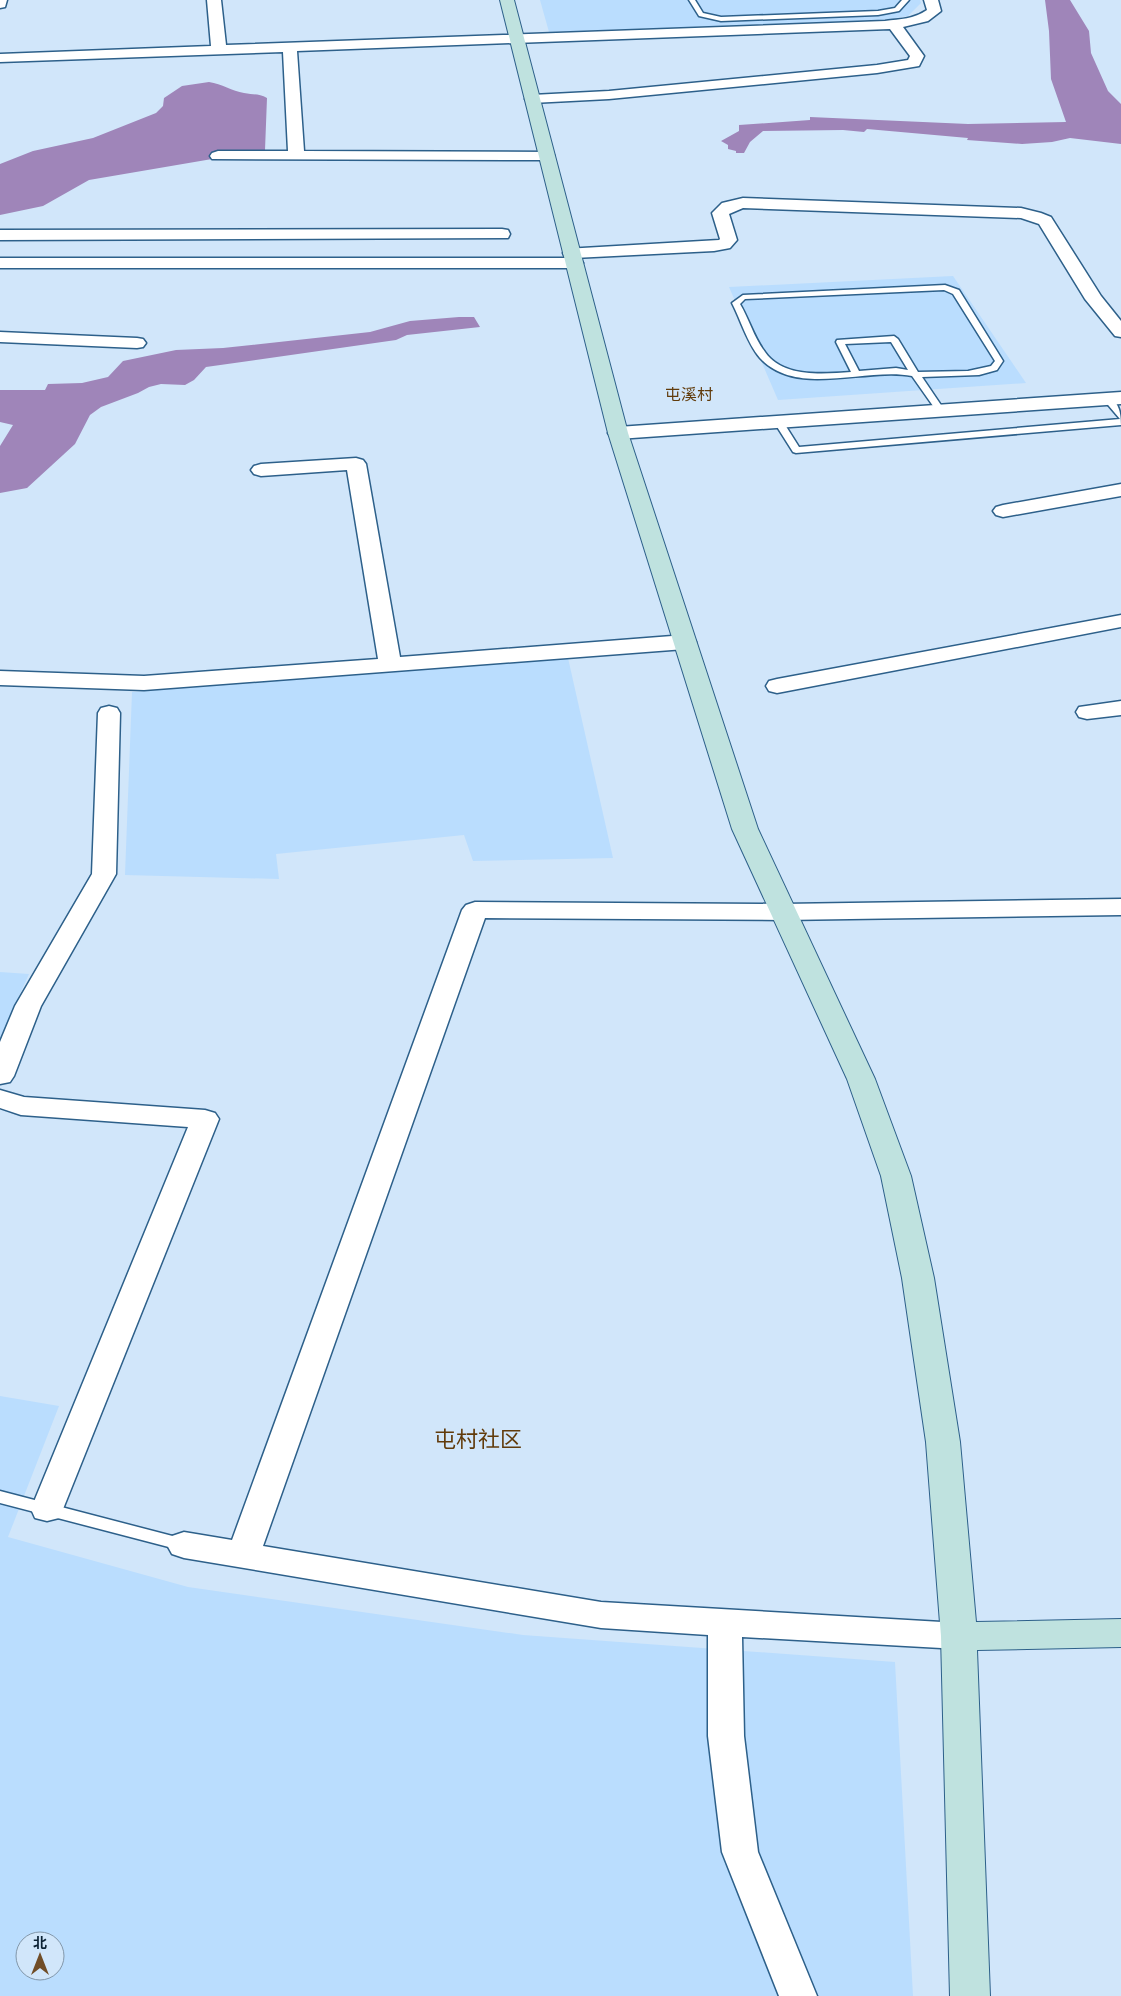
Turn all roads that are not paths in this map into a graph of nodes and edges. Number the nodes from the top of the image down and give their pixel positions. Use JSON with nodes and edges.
{"nodes":[{"id":1,"x":0,"y":0,"type":"edge"},
{"id":2,"x":214,"y":0,"type":"edge"},
{"id":3,"x":507,"y":0,"type":"edge"},
{"id":4,"x":692,"y":0,"type":"edge"},
{"id":5,"x":906,"y":0,"type":"edge"},
{"id":6,"x":931,"y":0,"type":"edge"},
{"id":7,"x":0,"y":4,"type":"edge"},
{"id":8,"x":813,"y":16,"type":"junction"},
{"id":9,"x":894,"y":24,"type":"junction"},
{"id":10,"x":822,"y":28,"type":"junction"},
{"id":11,"x":518,"y":40,"type":"junction"},
{"id":12,"x":290,"y":48,"type":"junction"},
{"id":13,"x":218,"y":50,"type":"junction"},
{"id":14,"x":0,"y":58,"type":"edge"},
{"id":15,"x":532,"y":99,"type":"junction"},
{"id":16,"x":546,"y":155,"type":"junction"},
{"id":17,"x":218,"y":156,"type":"dead end"},
{"id":18,"x":296,"y":156,"type":"junction"},
{"id":19,"x":502,"y":234,"type":"dead end"},
{"id":20,"x":0,"y":235,"type":"edge"},
{"id":21,"x":189,"y":235,"type":"junction"},
{"id":22,"x":572,"y":258,"type":"junction"},
{"id":23,"x":0,"y":263,"type":"edge"},
{"id":24,"x":182,"y":263,"type":"junction"},
{"id":25,"x":1121,"y":332,"type":"edge"},
{"id":26,"x":0,"y":337,"type":"edge"},
{"id":27,"x":138,"y":343,"type":"dead end"},
{"id":28,"x":856,"y":373,"type":"junction"},
{"id":29,"x":915,"y":374,"type":"junction"},
{"id":30,"x":1114,"y":398,"type":"edge"},
{"id":31,"x":941,"y":410,"type":"junction"},
{"id":32,"x":1121,"y":417,"type":"edge"},
{"id":33,"x":779,"y":422,"type":"junction"},
{"id":34,"x":1121,"y":422,"type":"edge"},
{"id":35,"x":618,"y":433,"type":"junction"},
{"id":36,"x":261,"y":470,"type":"dead end"},
{"id":37,"x":1121,"y":490,"type":"edge"},
{"id":38,"x":1003,"y":512,"type":"dead end"},
{"id":39,"x":1121,"y":621,"type":"edge"},
{"id":40,"x":685,"y":642,"type":"junction"},
{"id":41,"x":390,"y":665,"type":"junction"},
{"id":42,"x":0,"y":678,"type":"edge"},
{"id":43,"x":777,"y":686,"type":"dead end"},
{"id":44,"x":1121,"y":708,"type":"edge"},
{"id":45,"x":1087,"y":712,"type":"dead end"},
{"id":46,"x":109,"y":713,"type":"dead end"},
{"id":47,"x":1121,"y":907,"type":"edge"},
{"id":48,"x":783,"y":912,"type":"junction"},
{"id":49,"x":0,"y":1076,"type":"edge"},
{"id":50,"x":0,"y":1099,"type":"edge"},
{"id":51,"x":0,"y":1497,"type":"edge"},
{"id":52,"x":47,"y":1509,"type":"junction"},
{"id":53,"x":184,"y":1545,"type":"joint"},
{"id":54,"x":243,"y":1555,"type":"junction"},
{"id":55,"x":725,"y":1622,"type":"junction"},
{"id":56,"x":1121,"y":1633,"type":"edge"},
{"id":57,"x":958,"y":1636,"type":"junction"},
{"id":58,"x":798,"y":1996,"type":"edge"},
{"id":59,"x":970,"y":1996,"type":"edge"}],
"edges":[{"from":1,"to":7,"type":"street"},
{"from":2,"to":13,"type":"street"},
{"from":3,"to":11,"type":"main road"},
{"from":4,"to":8,"type":"lane"},
{"from":5,"to":8,"type":"lane"},
{"from":6,"to":9,"type":"street"},
{"from":8,"to":10,"type":"lane"},
{"from":9,"to":10,"type":"street"},
{"from":9,"to":15,"type":"street"},
{"from":10,"to":11,"type":"street"},
{"from":11,"to":12,"type":"street"},
{"from":11,"to":15,"type":"main road"},
{"from":12,"to":13,"type":"street"},
{"from":12,"to":18,"type":"street"},
{"from":13,"to":14,"type":"street"},
{"from":15,"to":16,"type":"main road"},
{"from":16,"to":18,"type":"street"},
{"from":16,"to":22,"type":"main road"},
{"from":17,"to":18,"type":"street"},
{"from":19,"to":21,"type":"street"},
{"from":20,"to":21,"type":"street"},
{"from":21,"to":24,"type":"street"},
{"from":22,"to":24,"type":"street"},
{"from":22,"to":25,"type":"street"},
{"from":22,"to":35,"type":"main road"},
{"from":23,"to":24,"type":"street"},
{"from":26,"to":27,"type":"street"},
{"from":28,"to":29,"type":"lane"},
{"from":28,"to":29,"type":"lane"},
{"from":28,"to":29,"type":"lane"},
{"from":29,"to":31,"type":"lane"},
{"from":30,"to":31,"type":"street"},
{"from":30,"to":32,"type":"lane"},
{"from":31,"to":33,"type":"street"},
{"from":33,"to":34,"type":"lane"},
{"from":33,"to":35,"type":"street"},
{"from":35,"to":40,"type":"main road"},
{"from":36,"to":41,"type":"street"},
{"from":37,"to":38,"type":"street"},
{"from":39,"to":43,"type":"street"},
{"from":40,"to":41,"type":"street"},
{"from":40,"to":48,"type":"main road"},
{"from":41,"to":42,"type":"street"},
{"from":44,"to":45,"type":"street"},
{"from":46,"to":49,"type":"street"},
{"from":47,"to":48,"type":"street"},
{"from":48,"to":54,"type":"street"},
{"from":48,"to":57,"type":"main road"},
{"from":50,"to":52,"type":"street"},
{"from":51,"to":52,"type":"lane"},
{"from":52,"to":53,"type":"lane"},
{"from":53,"to":54,"type":"street"},
{"from":54,"to":55,"type":"street"},
{"from":55,"to":57,"type":"street"},
{"from":55,"to":58,"type":"street"},
{"from":56,"to":57,"type":"main road"},
{"from":57,"to":59,"type":"main road"}]}
